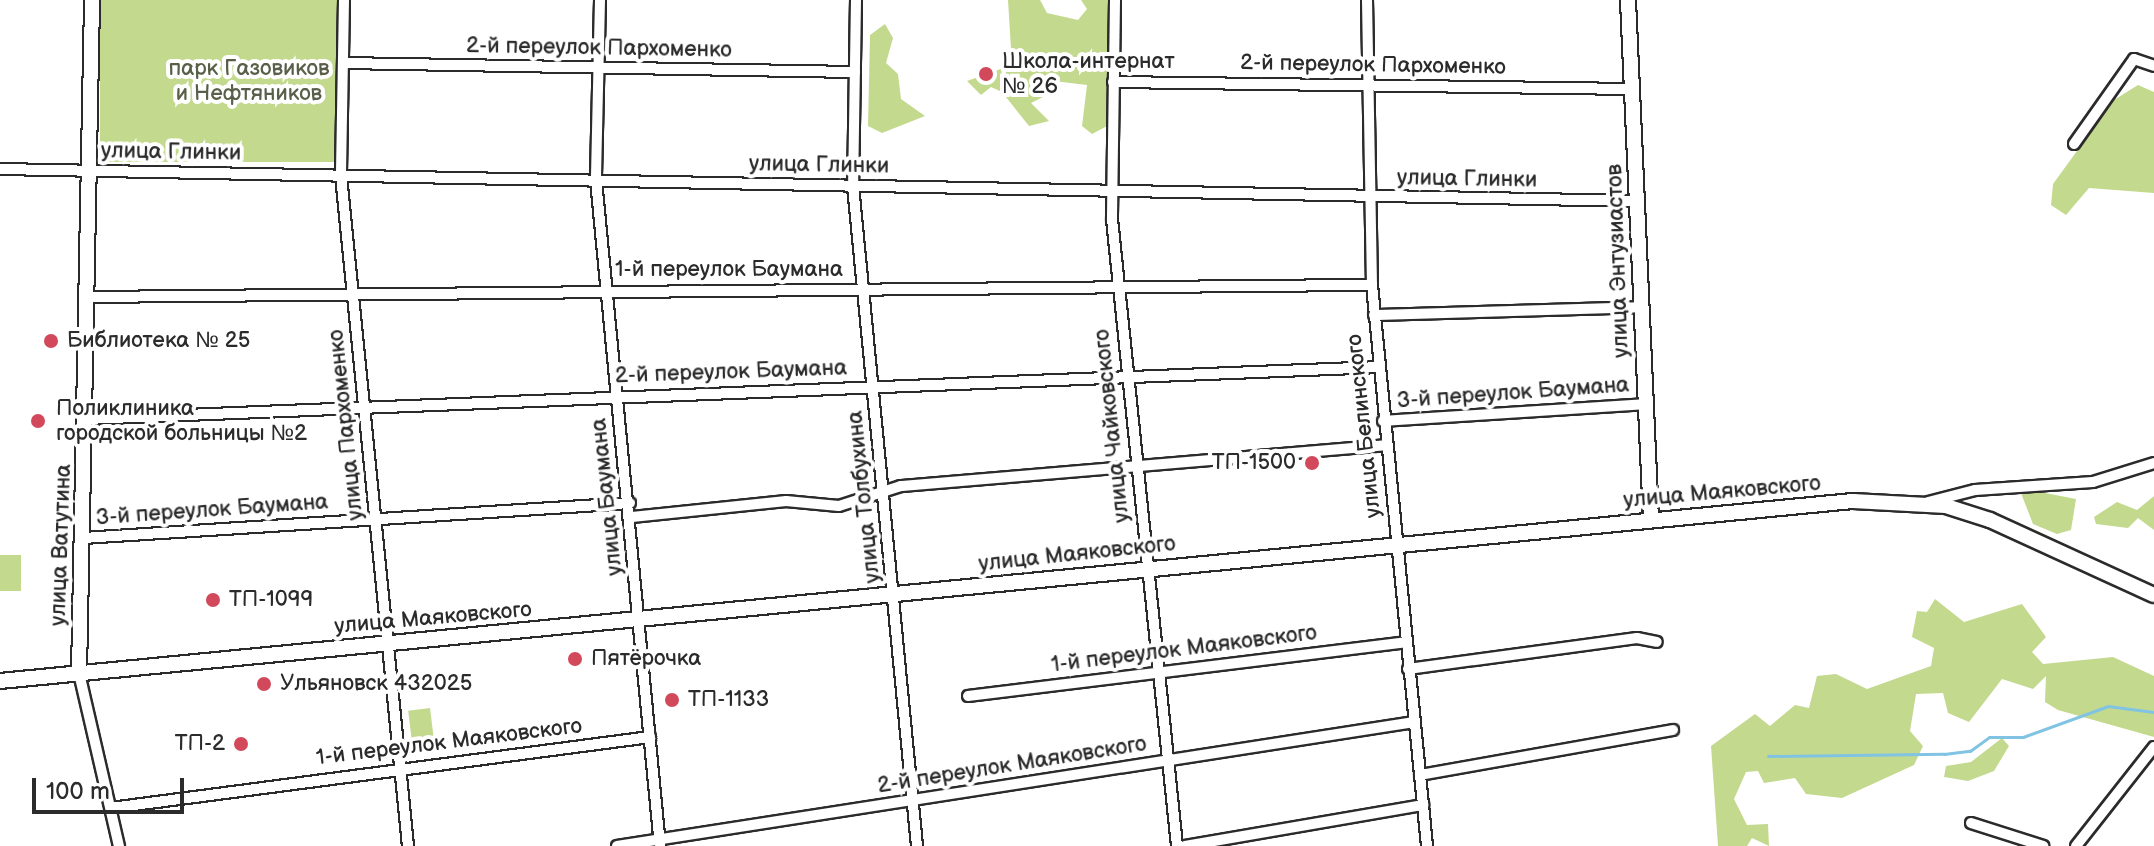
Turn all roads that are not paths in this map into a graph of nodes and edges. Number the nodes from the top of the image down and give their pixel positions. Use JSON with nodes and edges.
{"nodes":[{"id":1,"x":92,"y":0,"type":"edge"},
{"id":2,"x":344,"y":0,"type":"edge"},
{"id":3,"x":600,"y":0,"type":"edge"},
{"id":4,"x":856,"y":0,"type":"edge"},
{"id":5,"x":1115,"y":0,"type":"edge"},
{"id":6,"x":1367,"y":0,"type":"edge"},
{"id":7,"x":1628,"y":0,"type":"edge"},
{"id":8,"x":343,"y":63,"type":"junction"},
{"id":9,"x":2154,"y":66,"type":"edge"},
{"id":10,"x":598,"y":68,"type":"junction"},
{"id":11,"x":855,"y":72,"type":"junction"},
{"id":12,"x":1113,"y":82,"type":"junction"},
{"id":13,"x":1366,"y":83,"type":"junction"},
{"id":14,"x":1633,"y":89,"type":"junction"},
{"id":15,"x":2074,"y":144,"type":"dead end"},
{"id":16,"x":0,"y":169,"type":"edge"},
{"id":17,"x":87,"y":170,"type":"junction"},
{"id":18,"x":341,"y":176,"type":"junction"},
{"id":19,"x":596,"y":180,"type":"junction"},
{"id":20,"x":853,"y":186,"type":"junction"},
{"id":21,"x":1110,"y":192,"type":"junction"},
{"id":22,"x":1365,"y":198,"type":"junction"},
{"id":23,"x":1638,"y":201,"type":"junction"},
{"id":24,"x":1372,"y":285,"type":"junction"},
{"id":25,"x":863,"y":289,"type":"junction"},
{"id":26,"x":1119,"y":289,"type":"junction"},
{"id":27,"x":607,"y":291,"type":"junction"},
{"id":28,"x":353,"y":296,"type":"junction"},
{"id":29,"x":87,"y":297,"type":"junction"},
{"id":30,"x":1642,"y":307,"type":"junction"},
{"id":31,"x":1374,"y":315,"type":"junction"},
{"id":32,"x":1378,"y":367,"type":"junction"},
{"id":33,"x":1127,"y":378,"type":"junction"},
{"id":34,"x":873,"y":388,"type":"junction"},
{"id":35,"x":617,"y":395,"type":"junction"},
{"id":36,"x":1646,"y":404,"type":"junction"},
{"id":37,"x":364,"y":407,"type":"junction"},
{"id":38,"x":86,"y":419,"type":"junction"},
{"id":39,"x":1383,"y":421,"type":"junction"},
{"id":40,"x":1386,"y":445,"type":"junction"},
{"id":41,"x":2154,"y":463,"type":"edge"},
{"id":42,"x":1136,"y":465,"type":"junction"},
{"id":43,"x":883,"y":490,"type":"junction"},
{"id":44,"x":630,"y":503,"type":"junction"},
{"id":45,"x":1922,"y":503,"type":"junction"},
{"id":46,"x":632,"y":517,"type":"junction"},
{"id":47,"x":375,"y":519,"type":"junction"},
{"id":48,"x":1651,"y":520,"type":"junction"},
{"id":49,"x":83,"y":538,"type":"junction"},
{"id":50,"x":1396,"y":546,"type":"junction"},
{"id":51,"x":1148,"y":569,"type":"junction"},
{"id":52,"x":894,"y":595,"type":"junction"},
{"id":53,"x":2154,"y":595,"type":"edge"},
{"id":54,"x":639,"y":621,"type":"junction"},
{"id":55,"x":1406,"y":642,"type":"junction"},
{"id":56,"x":1657,"y":642,"type":"dead end"},
{"id":57,"x":388,"y":645,"type":"junction"},
{"id":58,"x":1408,"y":669,"type":"junction"},
{"id":59,"x":1158,"y":672,"type":"junction"},
{"id":60,"x":79,"y":673,"type":"junction"},
{"id":61,"x":0,"y":681,"type":"edge"},
{"id":62,"x":968,"y":696,"type":"dead end"},
{"id":63,"x":1414,"y":722,"type":"junction"},
{"id":64,"x":1673,"y":730,"type":"dead end"},
{"id":65,"x":650,"y":737,"type":"junction"},
{"id":66,"x":2154,"y":747,"type":"edge"},
{"id":67,"x":1168,"y":761,"type":"junction"},
{"id":68,"x":400,"y":767,"type":"junction"},
{"id":69,"x":1420,"y":775,"type":"junction"},
{"id":70,"x":912,"y":801,"type":"junction"},
{"id":71,"x":1423,"y":805,"type":"junction"},
{"id":72,"x":111,"y":808,"type":"junction"},
{"id":73,"x":1971,"y":823,"type":"dead end"},
{"id":74,"x":659,"y":843,"type":"edge"},
{"id":75,"x":119,"y":846,"type":"edge"},
{"id":76,"x":408,"y":846,"type":"edge"},
{"id":77,"x":617,"y":846,"type":"edge"},
{"id":78,"x":917,"y":846,"type":"edge"},
{"id":79,"x":1177,"y":846,"type":"edge"},
{"id":80,"x":1185,"y":846,"type":"edge"},
{"id":81,"x":1427,"y":846,"type":"edge"},
{"id":82,"x":2043,"y":846,"type":"edge"},
{"id":83,"x":2076,"y":846,"type":"edge"}],
"edges":[{"from":1,"to":17,"type":"street","name":"улица Ватутина"},
{"from":2,"to":8,"type":"street","name":"улица Пархоменко"},
{"from":3,"to":10,"type":"street","name":"улица Баумана"},
{"from":4,"to":11,"type":"street","name":"улица Толбухина"},
{"from":5,"to":12,"type":"street","name":"улица Чайковского"},
{"from":6,"to":13,"type":"street","name":"улица Белинского"},
{"from":7,"to":14,"type":"street","name":"улица Энтузиастов"},
{"from":8,"to":10,"type":"street","name":"2-й переулок Пархоменко"},
{"from":8,"to":18,"type":"street","name":"улица Пархоменко"},
{"from":9,"to":15,"type":"street"},
{"from":10,"to":11,"type":"street","name":"2-й переулок Пархоменко"},
{"from":10,"to":19,"type":"street","name":"улица Баумана"},
{"from":11,"to":20,"type":"street","name":"улица Толбухина"},
{"from":12,"to":13,"type":"street","name":"2-й переулок Пархоменко"},
{"from":12,"to":21,"type":"street","name":"улица Чайковского"},
{"from":13,"to":14,"type":"street","name":"2-й переулок Пархоменко"},
{"from":13,"to":22,"type":"street","name":"улица Белинского"},
{"from":14,"to":23,"type":"street","name":"улица Энтузиастов"},
{"from":16,"to":17,"type":"street","name":"улица Глинки"},
{"from":17,"to":18,"type":"street","name":"улица Глинки"},
{"from":17,"to":29,"type":"street","name":"улица Ватутина"},
{"from":18,"to":19,"type":"street","name":"улица Глинки"},
{"from":18,"to":28,"type":"street","name":"улица Пархоменко"},
{"from":19,"to":20,"type":"street","name":"улица Глинки"},
{"from":19,"to":27,"type":"street","name":"улица Баумана"},
{"from":20,"to":21,"type":"street","name":"улица Глинки"},
{"from":20,"to":25,"type":"street","name":"улица Толбухина"},
{"from":21,"to":22,"type":"street","name":"улица Глинки"},
{"from":21,"to":26,"type":"street","name":"улица Чайковского"},
{"from":22,"to":23,"type":"street","name":"улица Глинки"},
{"from":22,"to":24,"type":"street","name":"улица Белинского"},
{"from":23,"to":30,"type":"street","name":"улица Энтузиастов"},
{"from":24,"to":26,"type":"street","name":"1-й переулок Баумана"},
{"from":24,"to":31,"type":"street","name":"улица Белинского"},
{"from":25,"to":26,"type":"street","name":"1-й переулок Баумана"},
{"from":25,"to":27,"type":"street","name":"1-й переулок Баумана"},
{"from":25,"to":34,"type":"street","name":"улица Толбухина"},
{"from":26,"to":33,"type":"street","name":"улица Чайковского"},
{"from":27,"to":28,"type":"street","name":"1-й переулок Баумана"},
{"from":27,"to":35,"type":"street","name":"улица Баумана"},
{"from":28,"to":29,"type":"street","name":"1-й переулок Баумана"},
{"from":28,"to":37,"type":"street","name":"улица Пархоменко"},
{"from":29,"to":38,"type":"street","name":"улица Ватутина"},
{"from":30,"to":31,"type":"street"},
{"from":30,"to":36,"type":"street","name":"улица Энтузиастов"},
{"from":31,"to":32,"type":"street","name":"улица Белинского"},
{"from":32,"to":33,"type":"street","name":"2-й переулок Баумана"},
{"from":32,"to":39,"type":"street","name":"улица Белинского"},
{"from":33,"to":34,"type":"street","name":"2-й переулок Баумана"},
{"from":33,"to":42,"type":"street","name":"улица Чайковского"},
{"from":34,"to":35,"type":"street","name":"2-й переулок Баумана"},
{"from":34,"to":43,"type":"street","name":"улица Толбухина"},
{"from":35,"to":37,"type":"street","name":"2-й переулок Баумана"},
{"from":35,"to":44,"type":"street","name":"улица Баумана"},
{"from":36,"to":39,"type":"street","name":"3-й переулок Баумана"},
{"from":36,"to":48,"type":"street","name":"улица Энтузиастов"},
{"from":37,"to":38,"type":"street","name":"2-й переулок Баумана"},
{"from":37,"to":47,"type":"street","name":"улица Пархоменко"},
{"from":38,"to":49,"type":"street","name":"улица Ватутина"},
{"from":39,"to":40,"type":"street","name":"улица Белинского"},
{"from":40,"to":42,"type":"street","name":"3-й переулок Баумана"},
{"from":40,"to":50,"type":"street","name":"улица Белинского"},
{"from":41,"to":45,"type":"street","name":"улица Маяковского"},
{"from":42,"to":43,"type":"street","name":"3-й переулок Баумана"},
{"from":42,"to":51,"type":"street","name":"улица Чайковского"},
{"from":43,"to":46,"type":"street","name":"3-й переулок Баумана"},
{"from":43,"to":52,"type":"street","name":"улица Толбухина"},
{"from":44,"to":46,"type":"street","name":"улица Баумана"},
{"from":44,"to":47,"type":"street","name":"3-й переулок Баумана"},
{"from":45,"to":48,"type":"street","name":"улица Маяковского"},
{"from":45,"to":53,"type":"street"},
{"from":46,"to":54,"type":"street","name":"улица Баумана"},
{"from":47,"to":49,"type":"street","name":"3-й переулок Баумана"},
{"from":47,"to":57,"type":"street","name":"улица Пархоменко"},
{"from":48,"to":50,"type":"street","name":"улица Маяковского"},
{"from":49,"to":60,"type":"street","name":"улица Ватутина"},
{"from":50,"to":51,"type":"street","name":"улица Маяковского"},
{"from":50,"to":55,"type":"street","name":"улица Белинского"},
{"from":51,"to":52,"type":"street","name":"улица Маяковского"},
{"from":51,"to":59,"type":"street","name":"улица Чайковского"},
{"from":52,"to":54,"type":"street","name":"улица Маяковского"},
{"from":52,"to":70,"type":"street","name":"улица Толбухина"},
{"from":54,"to":57,"type":"street","name":"улица Маяковского"},
{"from":54,"to":65,"type":"street","name":"улица Баумана"},
{"from":55,"to":58,"type":"street","name":"улица Белинского"},
{"from":55,"to":59,"type":"street","name":"1-й переулок Маяковского"},
{"from":56,"to":58,"type":"street"},
{"from":57,"to":60,"type":"street","name":"улица Маяковского"},
{"from":57,"to":68,"type":"street","name":"улица Пархоменко"},
{"from":58,"to":63,"type":"street","name":"улица Белинского"},
{"from":59,"to":62,"type":"street","name":"1-й переулок Маяковского"},
{"from":59,"to":67,"type":"street","name":"улица Чайковского"},
{"from":60,"to":61,"type":"street","name":"улица Маяковского"},
{"from":60,"to":72,"type":"street","name":"улица Ватутина"},
{"from":63,"to":67,"type":"street","name":"2-й переулок Маяковского"},
{"from":63,"to":69,"type":"street","name":"улица Белинского"},
{"from":64,"to":69,"type":"street"},
{"from":65,"to":68,"type":"street","name":"1-й переулок Маяковского"},
{"from":65,"to":74,"type":"street","name":"улица Баумана"},
{"from":66,"to":83,"type":"street"},
{"from":67,"to":70,"type":"street","name":"2-й переулок Маяковского"},
{"from":67,"to":79,"type":"street","name":"улица Чайковского"},
{"from":68,"to":72,"type":"street","name":"1-й переулок Маяковского"},
{"from":68,"to":76,"type":"street","name":"улица Пархоменко"},
{"from":69,"to":71,"type":"street","name":"улица Белинского"},
{"from":70,"to":74,"type":"street","name":"2-й переулок Маяковского"},
{"from":70,"to":78,"type":"street","name":"улица Толбухина"},
{"from":71,"to":80,"type":"street"},
{"from":71,"to":81,"type":"street","name":"улица Белинского"},
{"from":72,"to":75,"type":"street","name":"улица Ватутина"},
{"from":73,"to":82,"type":"street"},
{"from":74,"to":77,"type":"street","name":"2-й переулок Маяковского"}]}
